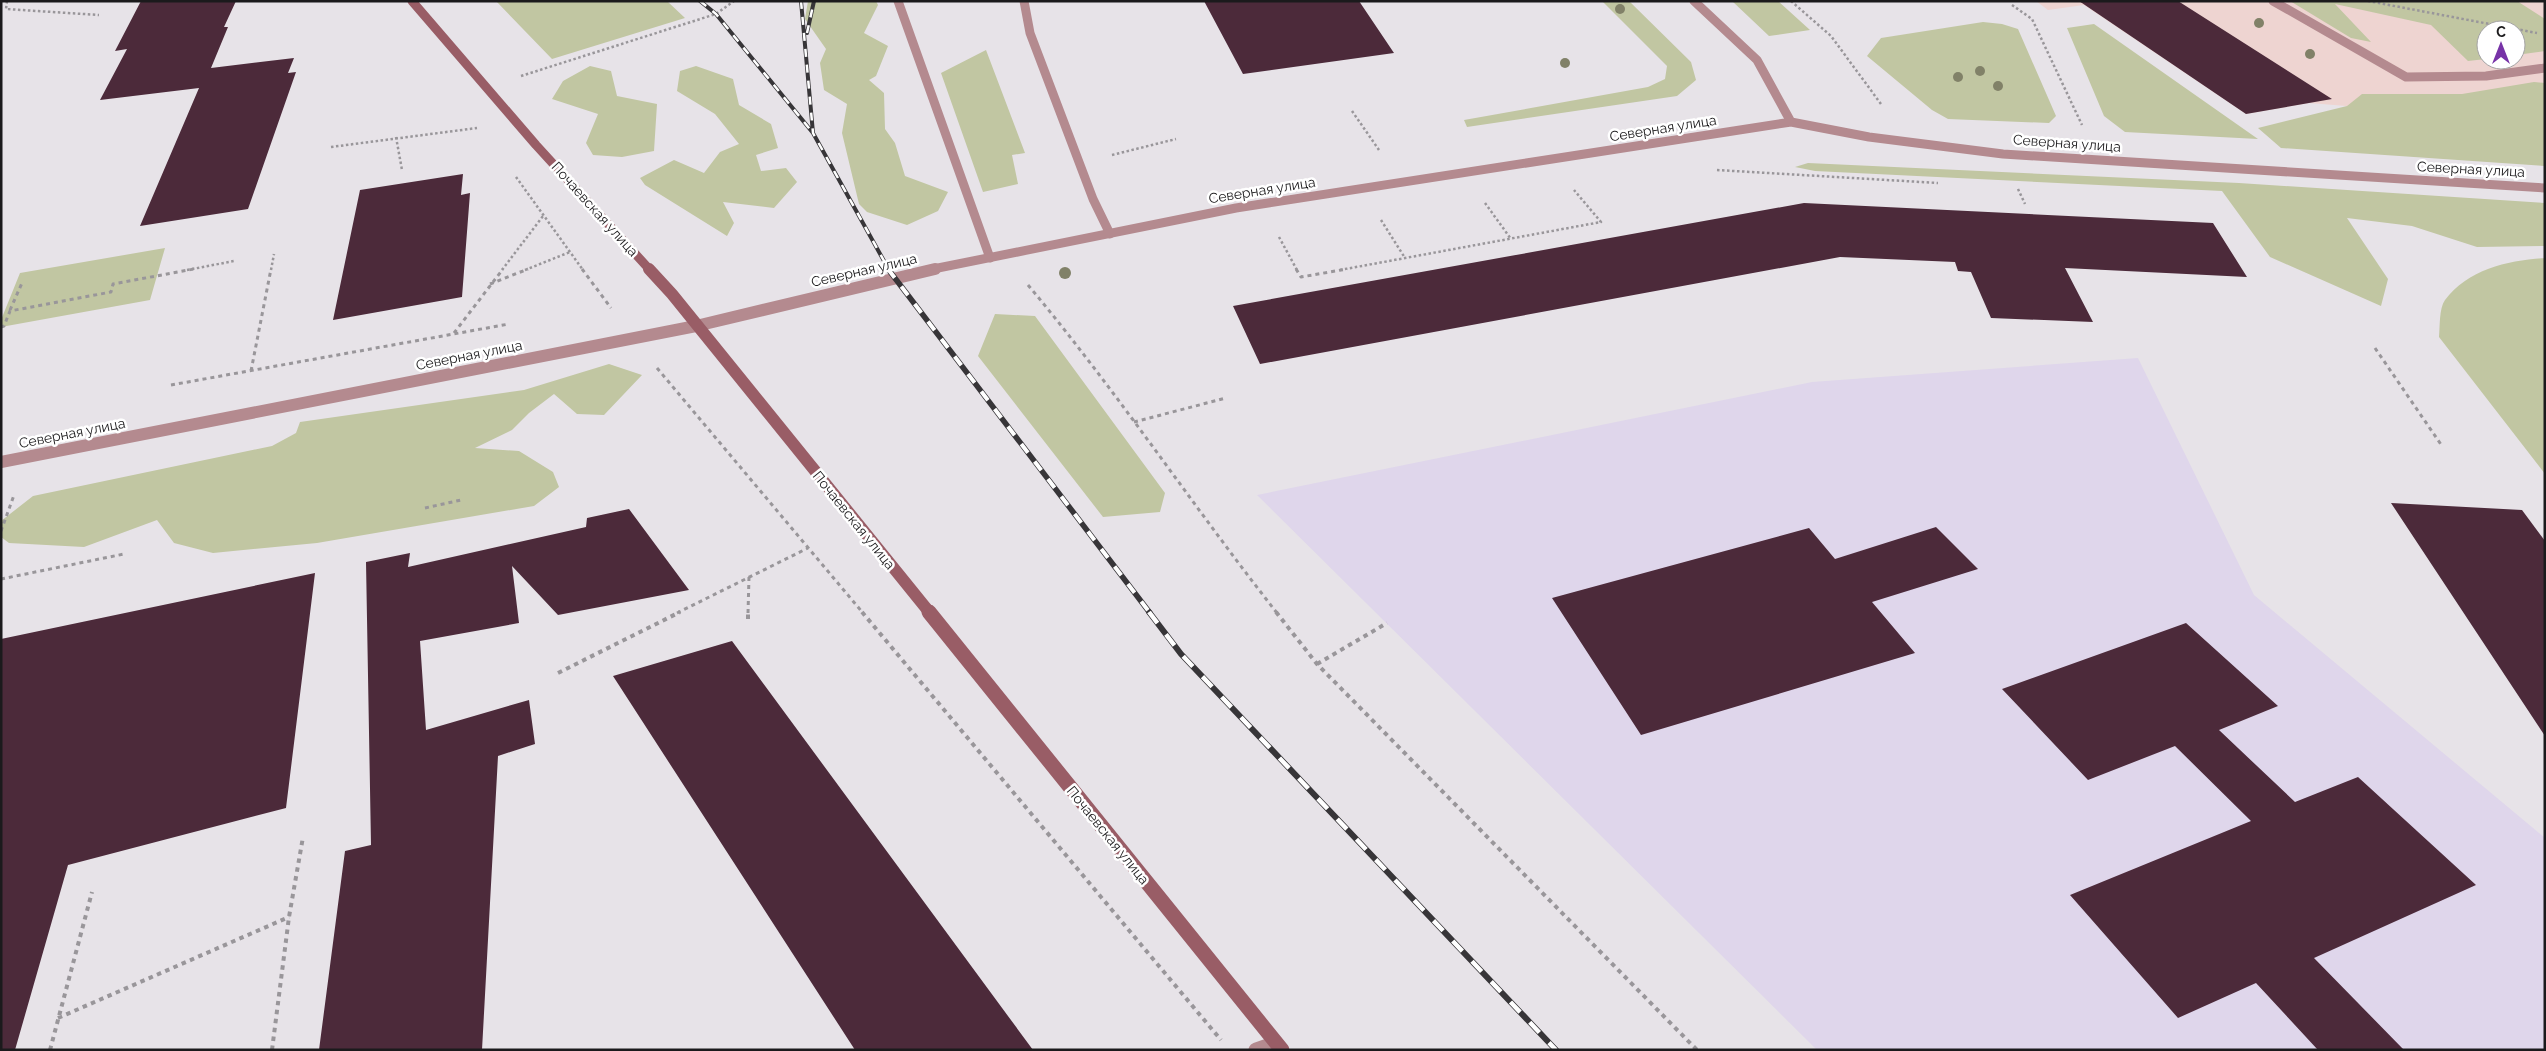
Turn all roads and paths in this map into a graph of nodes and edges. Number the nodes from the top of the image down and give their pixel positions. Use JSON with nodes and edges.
{"nodes":[{"id":1,"x":8,"y":1,"type":"edge"},
{"id":2,"x":412,"y":1,"type":"edge"},
{"id":3,"x":734,"y":1,"type":"edge"},
{"id":4,"x":898,"y":1,"type":"edge"},
{"id":5,"x":1024,"y":1,"type":"edge"},
{"id":6,"x":1694,"y":1,"type":"edge"},
{"id":7,"x":1791,"y":1,"type":"edge"},
{"id":8,"x":2273,"y":1,"type":"edge"},
{"id":9,"x":2368,"y":1,"type":"edge"},
{"id":10,"x":2012,"y":5,"type":"dead end"},
{"id":11,"x":99,"y":15,"type":"dead end"},
{"id":12,"x":2545,"y":34,"type":"edge"},
{"id":13,"x":2545,"y":68,"type":"edge"},
{"id":14,"x":487,"y":88,"type":"junction"},
{"id":15,"x":1883,"y":107,"type":"dead end"},
{"id":16,"x":1352,"y":111,"type":"dead end"},
{"id":17,"x":1791,"y":122,"type":"junction"},
{"id":18,"x":517,"y":123,"type":"junction"},
{"id":19,"x":2083,"y":127,"type":"dead end"},
{"id":20,"x":396,"y":137,"type":"junction"},
{"id":21,"x":1176,"y":139,"type":"dead end"},
{"id":22,"x":331,"y":147,"type":"dead end"},
{"id":23,"x":1379,"y":150,"type":"dead end"},
{"id":24,"x":1080,"y":164,"type":"junction"},
{"id":25,"x":511,"y":169,"type":"dead end"},
{"id":26,"x":402,"y":170,"type":"dead end"},
{"id":27,"x":1709,"y":171,"type":"dead end"},
{"id":28,"x":1778,"y":174,"type":"dead end"},
{"id":29,"x":1582,"y":186,"type":"dead end"},
{"id":30,"x":2017,"y":187,"type":"dead end"},
{"id":31,"x":2545,"y":188,"type":"edge"},
{"id":32,"x":1494,"y":201,"type":"dead end"},
{"id":33,"x":1485,"y":203,"type":"junction"},
{"id":34,"x":1475,"y":204,"type":"dead end"},
{"id":35,"x":2025,"y":204,"type":"dead end"},
{"id":36,"x":543,"y":216,"type":"junction"},
{"id":37,"x":1390,"y":219,"type":"dead end"},
{"id":38,"x":1381,"y":220,"type":"junction"},
{"id":39,"x":1372,"y":222,"type":"dead end"},
{"id":40,"x":1110,"y":234,"type":"junction"},
{"id":41,"x":1289,"y":236,"type":"dead end"},
{"id":42,"x":1280,"y":237,"type":"junction"},
{"id":43,"x":1270,"y":239,"type":"dead end"},
{"id":44,"x":1511,"y":239,"type":"junction"},
{"id":45,"x":570,"y":252,"type":"junction"},
{"id":46,"x":274,"y":254,"type":"dead end"},
{"id":47,"x":990,"y":258,"type":"junction"},
{"id":48,"x":1405,"y":258,"type":"junction"},
{"id":49,"x":234,"y":261,"type":"dead end"},
{"id":50,"x":1037,"y":282,"type":"dead end"},
{"id":51,"x":22,"y":284,"type":"dead end"},
{"id":52,"x":489,"y":284,"type":"junction"},
{"id":53,"x":600,"y":308,"type":"dead end"},
{"id":54,"x":10,"y":311,"type":"junction"},
{"id":55,"x":512,"y":323,"type":"dead end"},
{"id":56,"x":696,"y":326,"type":"junction"},
{"id":57,"x":1,"y":327,"type":"edge"},
{"id":58,"x":454,"y":334,"type":"junction"},
{"id":59,"x":2375,"y":348,"type":"dead end"},
{"id":60,"x":654,"y":364,"type":"dead end"},
{"id":61,"x":251,"y":370,"type":"junction"},
{"id":62,"x":171,"y":385,"type":"dead end"},
{"id":63,"x":1226,"y":398,"type":"dead end"},
{"id":64,"x":1134,"y":422,"type":"junction"},
{"id":65,"x":2442,"y":446,"type":"dead end"},
{"id":66,"x":1,"y":462,"type":"edge"},
{"id":67,"x":9,"y":492,"type":"dead end"},
{"id":68,"x":461,"y":500,"type":"dead end"},
{"id":69,"x":425,"y":508,"type":"dead end"},
{"id":70,"x":1,"y":531,"type":"edge"},
{"id":71,"x":808,"y":548,"type":"junction"},
{"id":72,"x":124,"y":554,"type":"dead end"},
{"id":73,"x":749,"y":577,"type":"junction"},
{"id":74,"x":1,"y":579,"type":"edge"},
{"id":75,"x":748,"y":619,"type":"dead end"},
{"id":76,"x":1387,"y":623,"type":"dead end"},
{"id":77,"x":1317,"y":664,"type":"junction"},
{"id":78,"x":558,"y":673,"type":"dead end"},
{"id":79,"x":303,"y":837,"type":"dead end"},
{"id":80,"x":92,"y":892,"type":"dead end"},
{"id":81,"x":288,"y":917,"type":"junction"},
{"id":82,"x":58,"y":1018,"type":"junction"},
{"id":83,"x":1223,"y":1042,"type":"dead end"},
{"id":84,"x":1279,"y":1046,"type":"edge"},
{"id":85,"x":50,"y":1050,"type":"edge"},
{"id":86,"x":272,"y":1050,"type":"edge"},
{"id":87,"x":1256,"y":1050,"type":"edge"},
{"id":88,"x":1697,"y":1050,"type":"edge"}],
"edges":[{"from":1,"to":11,"type":"path"},
{"from":2,"to":14,"type":"main road","name":"Почаевская улица"},
{"from":3,"to":14,"type":"path"},
{"from":4,"to":47,"type":"street"},
{"from":5,"to":24,"type":"street"},
{"from":6,"to":17,"type":"street"},
{"from":7,"to":15,"type":"path"},
{"from":8,"to":13,"type":"street"},
{"from":9,"to":12,"type":"path"},
{"from":10,"to":19,"type":"path"},
{"from":14,"to":18,"type":"main road","name":"Почаевская улица"},
{"from":16,"to":23,"type":"path"},
{"from":17,"to":31,"type":"street","name":"Северная улица"},
{"from":17,"to":40,"type":"street","name":"Северная улица"},
{"from":18,"to":20,"type":"path"},
{"from":18,"to":56,"type":"main road","name":"Почаевская улица"},
{"from":20,"to":22,"type":"path"},
{"from":20,"to":26,"type":"path"},
{"from":21,"to":24,"type":"path"},
{"from":24,"to":40,"type":"street"},
{"from":25,"to":36,"type":"path"},
{"from":27,"to":28,"type":"path"},
{"from":29,"to":44,"type":"path"},
{"from":30,"to":35,"type":"path"},
{"from":32,"to":33,"type":"path"},
{"from":33,"to":34,"type":"path"},
{"from":33,"to":44,"type":"path"},
{"from":36,"to":45,"type":"path"},
{"from":36,"to":52,"type":"path"},
{"from":37,"to":38,"type":"path"},
{"from":38,"to":39,"type":"path"},
{"from":38,"to":48,"type":"path"},
{"from":40,"to":47,"type":"street","name":"Северная улица"},
{"from":41,"to":42,"type":"path"},
{"from":42,"to":43,"type":"path"},
{"from":42,"to":48,"type":"path"},
{"from":44,"to":48,"type":"path"},
{"from":45,"to":52,"type":"path"},
{"from":45,"to":53,"type":"path"},
{"from":46,"to":61,"type":"path"},
{"from":47,"to":56,"type":"street","name":"Северная улица"},
{"from":49,"to":54,"type":"path"},
{"from":50,"to":64,"type":"path"},
{"from":51,"to":54,"type":"path"},
{"from":52,"to":58,"type":"path"},
{"from":54,"to":57,"type":"path"},
{"from":55,"to":58,"type":"path"},
{"from":56,"to":66,"type":"street","name":"Северная улица"},
{"from":56,"to":84,"type":"main road","name":"Почаевская улица"},
{"from":58,"to":61,"type":"path"},
{"from":59,"to":65,"type":"path"},
{"from":60,"to":71,"type":"path"},
{"from":61,"to":62,"type":"path"},
{"from":63,"to":64,"type":"path"},
{"from":64,"to":77,"type":"path"},
{"from":67,"to":70,"type":"path"},
{"from":68,"to":69,"type":"path"},
{"from":71,"to":73,"type":"path"},
{"from":71,"to":83,"type":"path"},
{"from":72,"to":74,"type":"path"},
{"from":73,"to":75,"type":"path"},
{"from":73,"to":78,"type":"path"},
{"from":76,"to":77,"type":"path"},
{"from":77,"to":88,"type":"path"},
{"from":79,"to":81,"type":"path"},
{"from":80,"to":82,"type":"path"},
{"from":81,"to":82,"type":"path"},
{"from":81,"to":86,"type":"path"},
{"from":82,"to":85,"type":"path"},
{"from":84,"to":87,"type":"street"}]}
